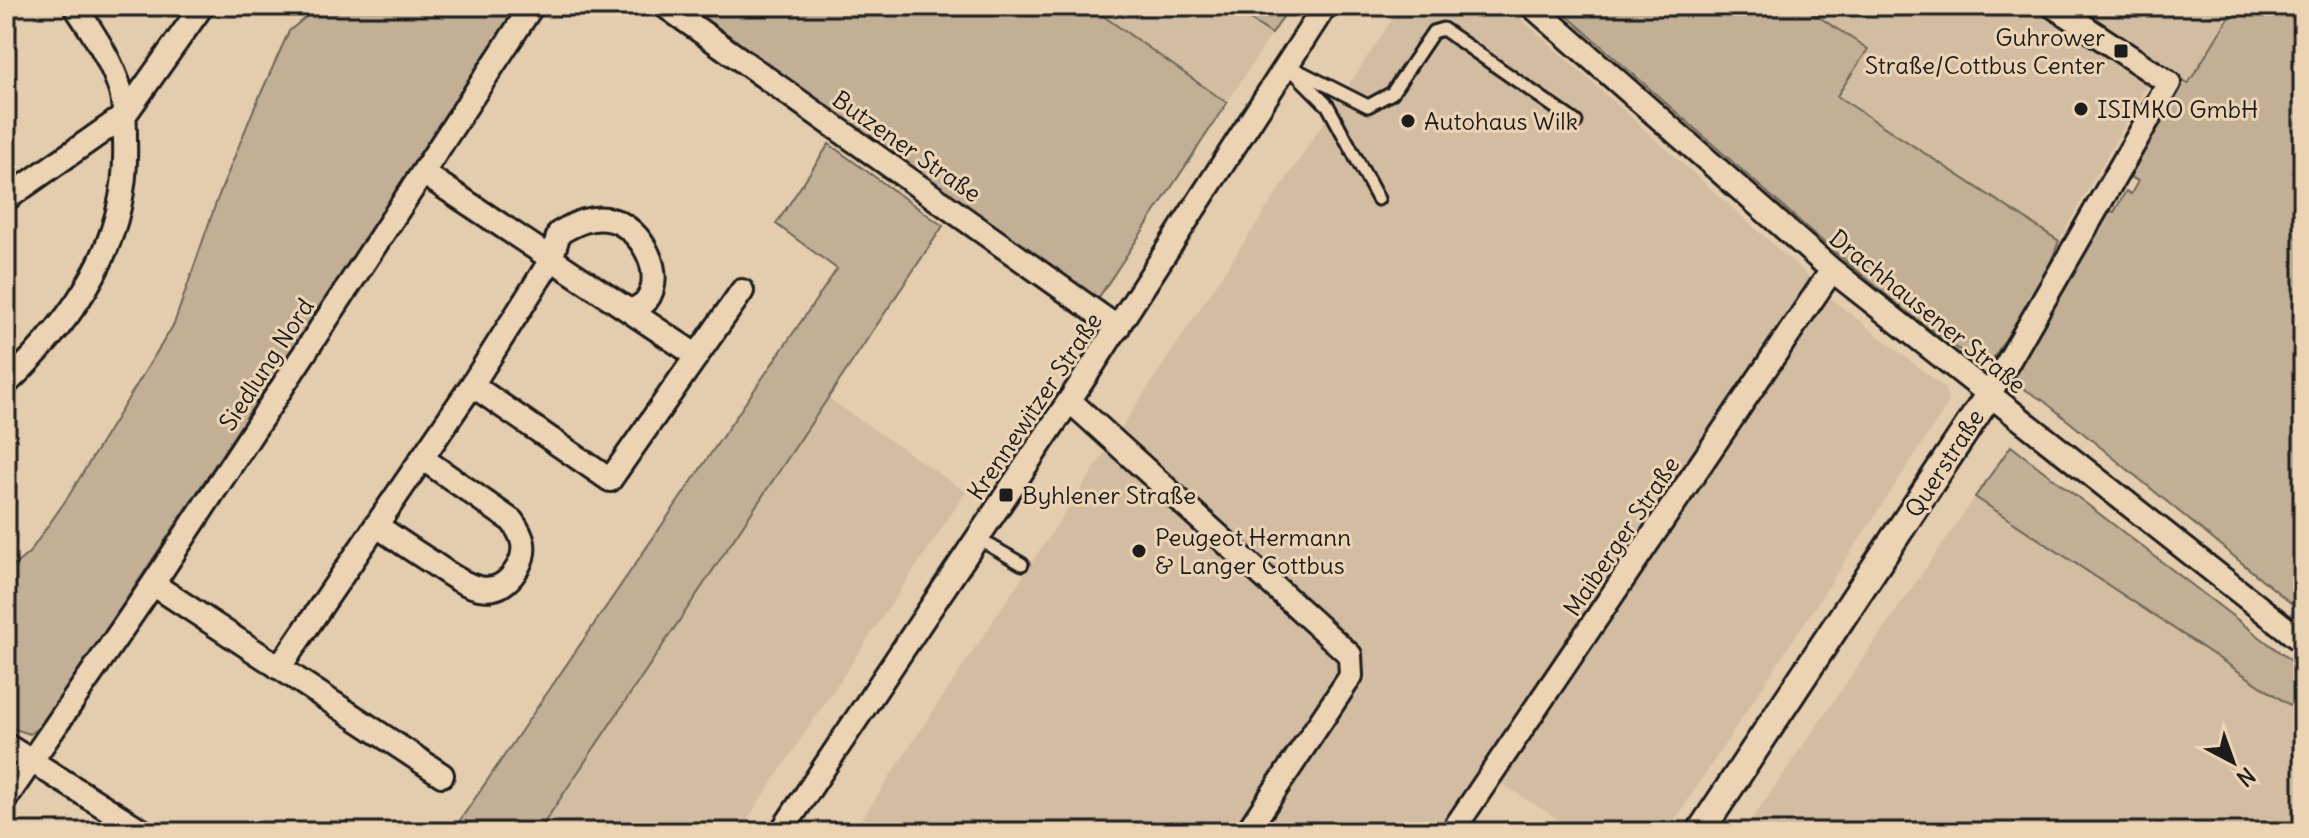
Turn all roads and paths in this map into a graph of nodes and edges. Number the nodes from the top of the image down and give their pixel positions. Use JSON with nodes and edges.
{"nodes":[{"id":1,"x":75,"y":6,"type":"edge"},
{"id":2,"x":202,"y":6,"type":"edge"},
{"id":3,"x":532,"y":6,"type":"edge"},
{"id":4,"x":665,"y":6,"type":"edge"},
{"id":5,"x":1325,"y":6,"type":"edge"},
{"id":6,"x":1532,"y":6,"type":"edge"},
{"id":7,"x":2053,"y":6,"type":"edge"},
{"id":8,"x":1287,"y":65,"type":"junction"},
{"id":9,"x":124,"y":116,"type":"junction"},
{"id":10,"x":1576,"y":122,"type":"dead end"},
{"id":11,"x":423,"y":173,"type":"junction"},
{"id":12,"x":6,"y":199,"type":"edge"},
{"id":13,"x":1378,"y":199,"type":"dead end"},
{"id":14,"x":551,"y":260,"type":"junction"},
{"id":15,"x":1832,"y":270,"type":"junction"},
{"id":16,"x":742,"y":291,"type":"dead end"},
{"id":17,"x":631,"y":311,"type":"junction"},
{"id":18,"x":1118,"y":328,"type":"junction"},
{"id":19,"x":697,"y":356,"type":"junction"},
{"id":20,"x":6,"y":384,"type":"edge"},
{"id":21,"x":472,"y":385,"type":"junction"},
{"id":22,"x":1989,"y":395,"type":"junction"},
{"id":23,"x":1070,"y":401,"type":"junction"},
{"id":24,"x":422,"y":458,"type":"junction"},
{"id":25,"x":376,"y":525,"type":"junction"},
{"id":26,"x":977,"y":538,"type":"junction"},
{"id":27,"x":1022,"y":564,"type":"dead end"},
{"id":28,"x":153,"y":584,"type":"junction"},
{"id":29,"x":2303,"y":642,"type":"edge"},
{"id":30,"x":279,"y":668,"type":"junction"},
{"id":31,"x":6,"y":745,"type":"edge"},
{"id":32,"x":31,"y":761,"type":"junction"},
{"id":33,"x":442,"y":775,"type":"dead end"},
{"id":34,"x":6,"y":798,"type":"edge"},
{"id":35,"x":144,"y":832,"type":"edge"},
{"id":36,"x":781,"y":832,"type":"edge"},
{"id":37,"x":1247,"y":832,"type":"edge"},
{"id":38,"x":1452,"y":832,"type":"edge"},
{"id":39,"x":1700,"y":832,"type":"edge"}],
"edges":[{"from":1,"to":9,"type":"street"},
{"from":2,"to":9,"type":"street"},
{"from":3,"to":11,"type":"street","name":"Siedlung Nord"},
{"from":4,"to":18,"type":"street","name":"Butzener Straße"},
{"from":5,"to":8,"type":"street","name":"Krennewitzer Straße"},
{"from":6,"to":15,"type":"street","name":"Drachhausener Straße"},
{"from":7,"to":22,"type":"street","name":"Querstraße"},
{"from":8,"to":10,"type":"lane"},
{"from":8,"to":13,"type":"lane"},
{"from":8,"to":18,"type":"street","name":"Krennewitzer Straße"},
{"from":9,"to":12,"type":"street"},
{"from":9,"to":20,"type":"street"},
{"from":11,"to":14,"type":"street"},
{"from":11,"to":28,"type":"street","name":"Siedlung Nord"},
{"from":14,"to":17,"type":"street"},
{"from":14,"to":17,"type":"street"},
{"from":14,"to":21,"type":"street"},
{"from":15,"to":22,"type":"street","name":"Drachhausener Straße"},
{"from":15,"to":38,"type":"street","name":"Maiberger Straße"},
{"from":16,"to":19,"type":"street"},
{"from":17,"to":19,"type":"street"},
{"from":18,"to":23,"type":"street","name":"Krennewitzer Straße"},
{"from":19,"to":21,"type":"street"},
{"from":21,"to":24,"type":"street"},
{"from":22,"to":29,"type":"street","name":"Drachhausener Straße"},
{"from":22,"to":39,"type":"street","name":"Querstraße"},
{"from":23,"to":26,"type":"street","name":"Krennewitzer Straße"},
{"from":23,"to":37,"type":"street"},
{"from":24,"to":25,"type":"street"},
{"from":24,"to":25,"type":"street"},
{"from":25,"to":30,"type":"street"},
{"from":26,"to":27,"type":"lane"},
{"from":26,"to":36,"type":"street","name":"Krennewitzer Straße"},
{"from":28,"to":30,"type":"street"},
{"from":28,"to":32,"type":"street","name":"Siedlung Nord"},
{"from":30,"to":33,"type":"street"},
{"from":31,"to":32,"type":"street"},
{"from":32,"to":34,"type":"street","name":"Siedlung Nord"},
{"from":32,"to":35,"type":"street"}]}
